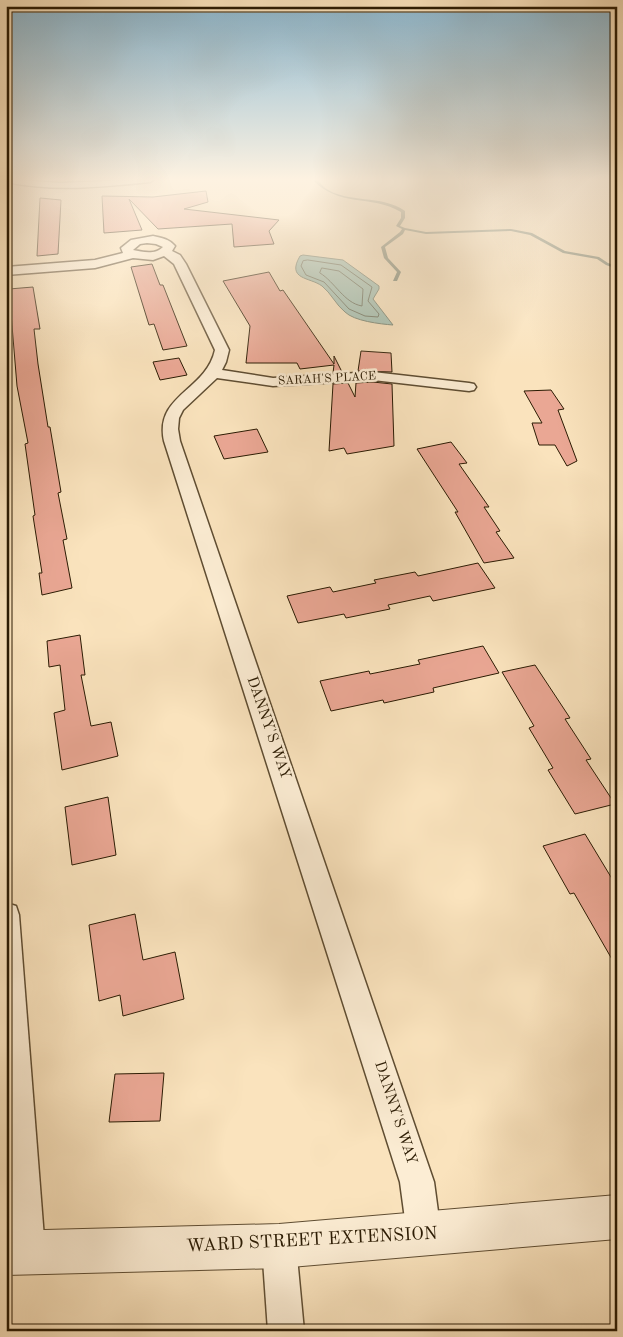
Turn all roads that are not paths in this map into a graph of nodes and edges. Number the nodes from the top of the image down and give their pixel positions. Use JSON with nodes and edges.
{"nodes":[{"id":1,"x":6,"y":271,"type":"edge"},
{"id":2,"x":215,"y":373,"type":"junction"},
{"id":3,"x":469,"y":387,"type":"dead end"},
{"id":4,"x":6,"y":915,"type":"edge"},
{"id":5,"x":617,"y":1217,"type":"edge"},
{"id":6,"x":424,"y":1234,"type":"junction"},
{"id":7,"x":278,"y":1246,"type":"junction"},
{"id":8,"x":17,"y":1252,"type":"edge"},
{"id":9,"x":286,"y":1331,"type":"edge"}],
"edges":[{"from":1,"to":2,"type":"street"},
{"from":2,"to":3,"type":"street","name":"SARAH'S PLACE"},
{"from":2,"to":6,"type":"street","name":"DANNY'S WAY"},
{"from":4,"to":8,"type":"street"},
{"from":5,"to":6,"type":"street","name":"WARD STREET EXTENSION"},
{"from":6,"to":7,"type":"street","name":"WARD STREET EXTENSION"},
{"from":7,"to":8,"type":"street","name":"WARD STREET EXTENSION"},
{"from":7,"to":9,"type":"street"}]}
